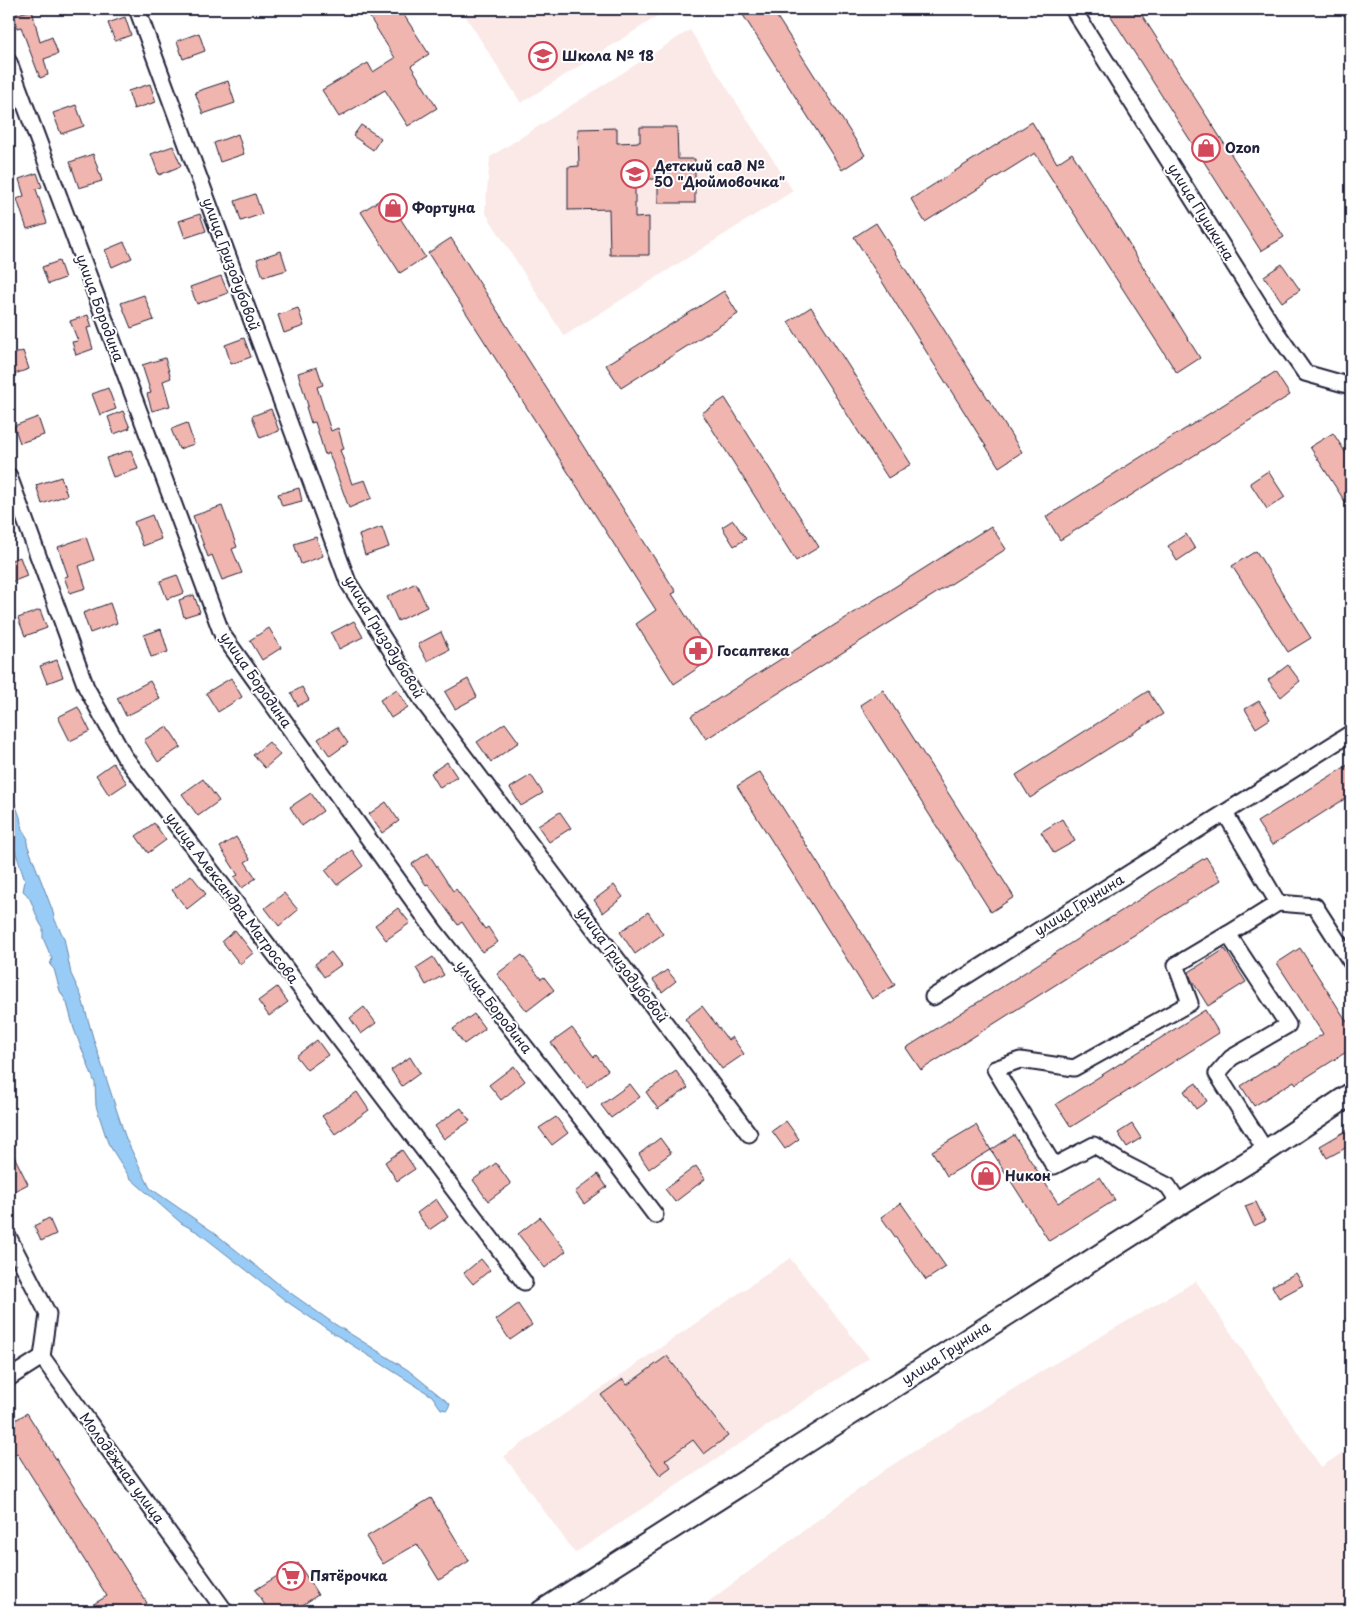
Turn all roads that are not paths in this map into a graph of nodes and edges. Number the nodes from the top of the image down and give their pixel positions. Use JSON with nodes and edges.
{"nodes":[{"id":1,"x":137,"y":9,"type":"edge"},
{"id":2,"x":1073,"y":9,"type":"edge"},
{"id":3,"x":9,"y":62,"type":"edge"},
{"id":4,"x":1351,"y":386,"type":"edge"},
{"id":5,"x":9,"y":476,"type":"edge"},
{"id":6,"x":1351,"y":733,"type":"edge"},
{"id":7,"x":1225,"y":813,"type":"junction"},
{"id":8,"x":1278,"y":903,"type":"junction"},
{"id":9,"x":1228,"y":934,"type":"junction"},
{"id":10,"x":1351,"y":962,"type":"edge"},
{"id":11,"x":934,"y":998,"type":"dead end"},
{"id":12,"x":1351,"y":1094,"type":"edge"},
{"id":13,"x":749,"y":1134,"type":"dead end"},
{"id":14,"x":1266,"y":1151,"type":"junction"},
{"id":15,"x":1180,"y":1204,"type":"junction"},
{"id":16,"x":655,"y":1216,"type":"dead end"},
{"id":17,"x":9,"y":1238,"type":"edge"},
{"id":18,"x":524,"y":1282,"type":"dead end"},
{"id":19,"x":42,"y":1357,"type":"junction"},
{"id":20,"x":9,"y":1378,"type":"edge"},
{"id":21,"x":226,"y":1611,"type":"edge"},
{"id":22,"x":542,"y":1611,"type":"edge"}],
"edges":[{"from":1,"to":13,"type":"street","name":"улица Гризодубовой"},
{"from":2,"to":4,"type":"street","name":"улица Пушкина"},
{"from":3,"to":16,"type":"street","name":"улица Бородина"},
{"from":5,"to":18,"type":"street","name":"улица Александра Матросова"},
{"from":6,"to":7,"type":"street","name":"улица Грунина"},
{"from":7,"to":8,"type":"street"},
{"from":7,"to":11,"type":"street","name":"улица Грунина"},
{"from":8,"to":9,"type":"street"},
{"from":8,"to":10,"type":"street"},
{"from":9,"to":14,"type":"street"},
{"from":9,"to":15,"type":"street"},
{"from":12,"to":14,"type":"street","name":"улица Грунина"},
{"from":14,"to":15,"type":"street","name":"улица Грунина"},
{"from":15,"to":22,"type":"street","name":"улица Грунина"},
{"from":17,"to":19,"type":"street"},
{"from":19,"to":20,"type":"street"},
{"from":19,"to":21,"type":"street","name":"Молодёжная улица"}]}
